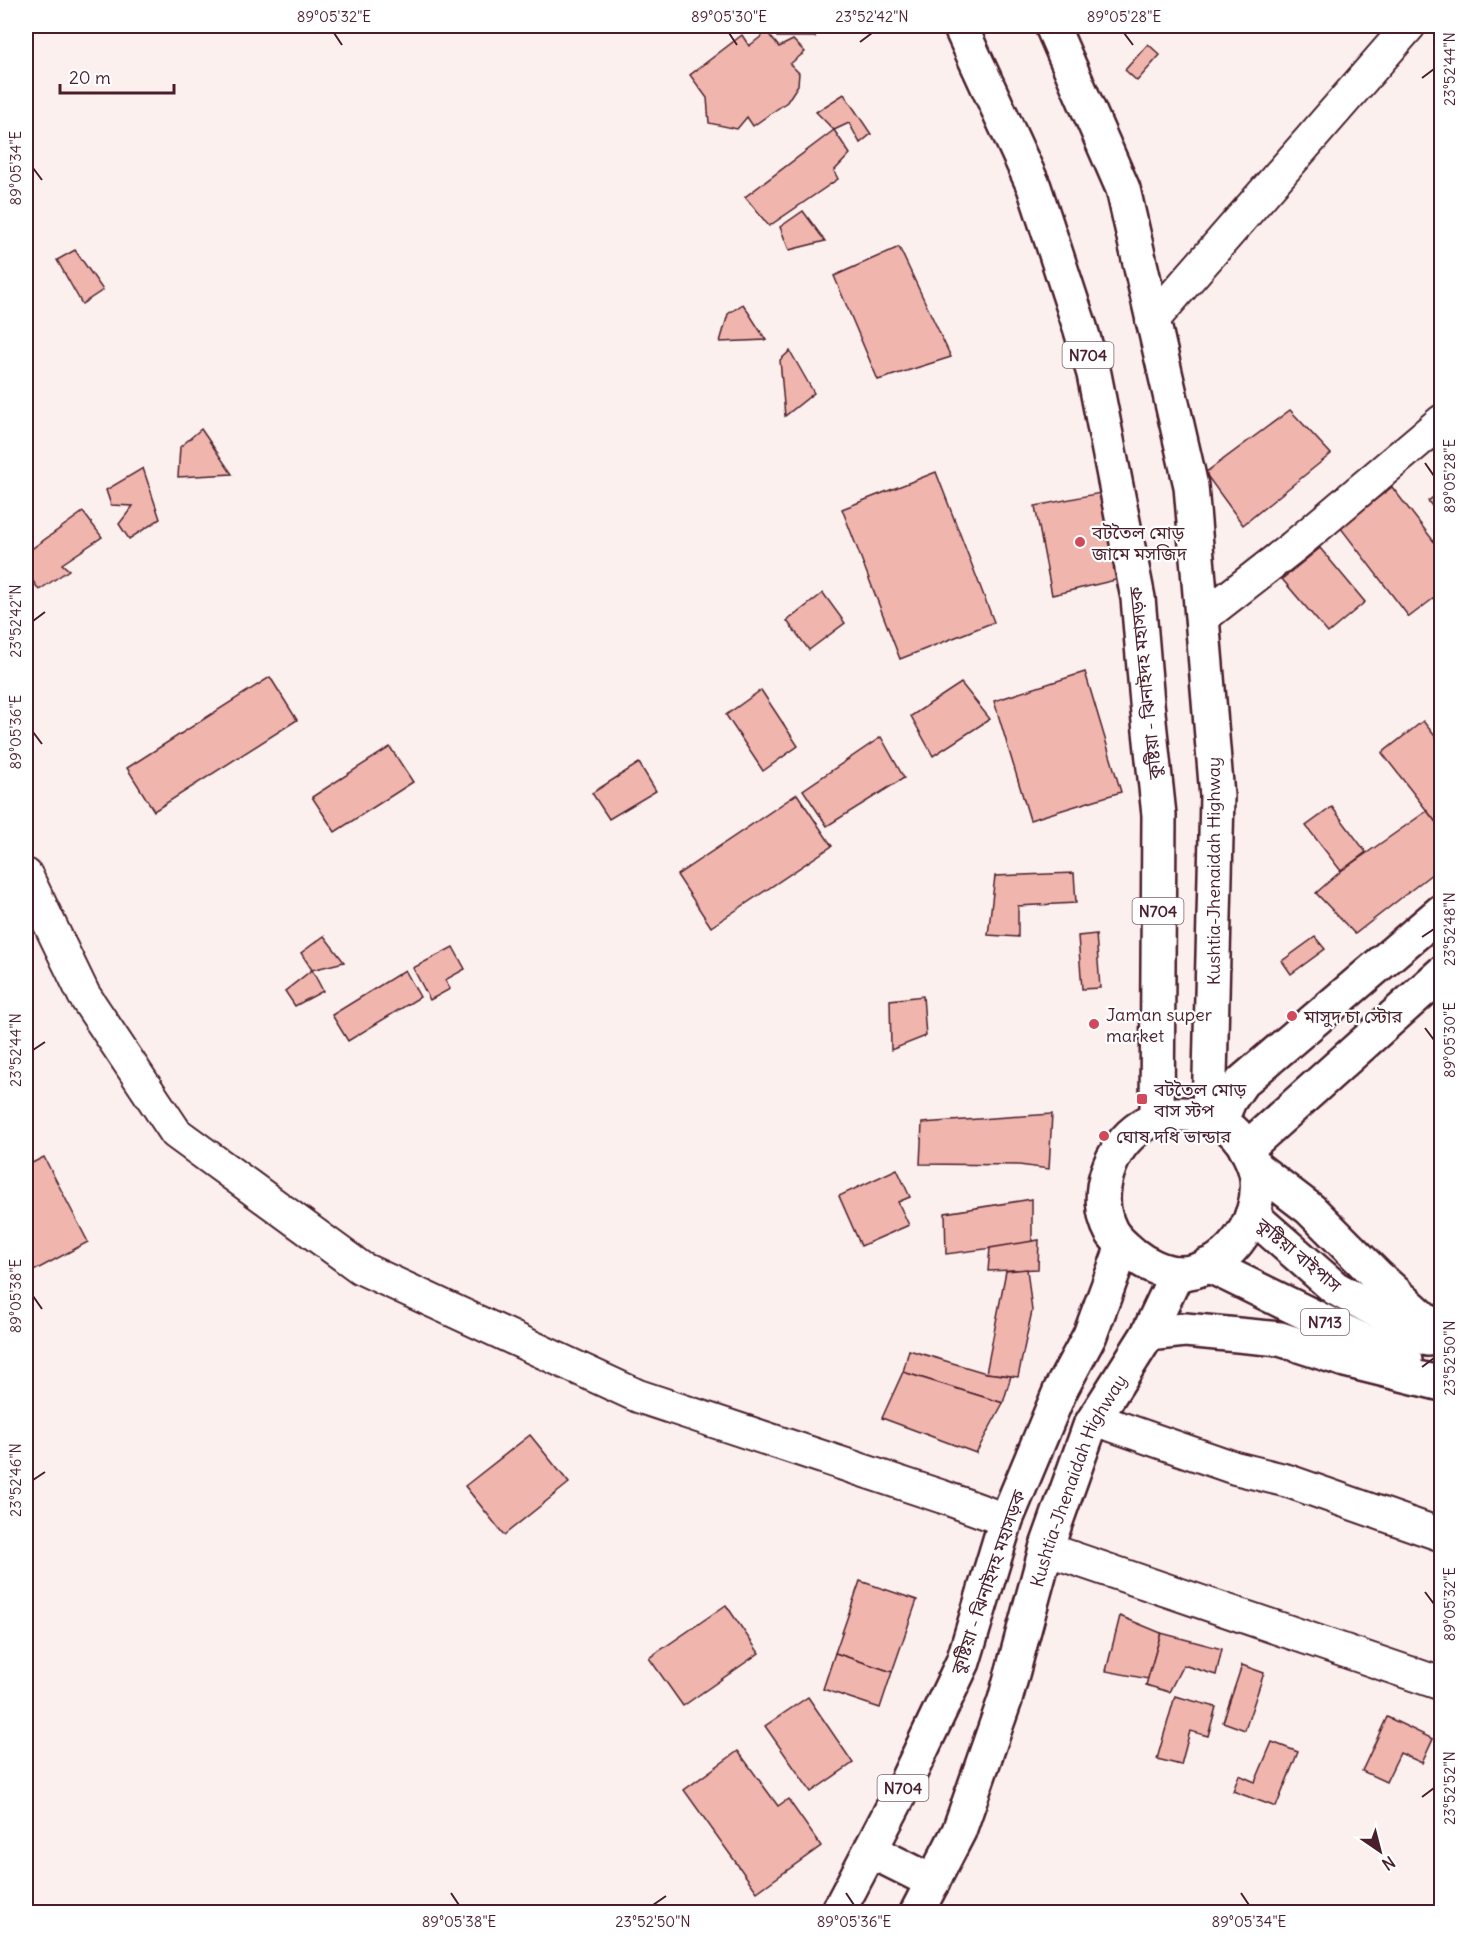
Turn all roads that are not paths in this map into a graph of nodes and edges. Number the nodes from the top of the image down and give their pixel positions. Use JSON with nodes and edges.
{"nodes":[{"id":1,"x":960,"y":26,"type":"edge"},
{"id":2,"x":1052,"y":26,"type":"edge"},
{"id":3,"x":1409,"y":26,"type":"edge"},
{"id":4,"x":1152,"y":321,"type":"junction"},
{"id":5,"x":1442,"y":421,"type":"edge"},
{"id":6,"x":1202,"y":618,"type":"junction"},
{"id":7,"x":26,"y":875,"type":"edge"},
{"id":8,"x":1442,"y":911,"type":"edge"},
{"id":9,"x":1442,"y":973,"type":"edge"},
{"id":10,"x":1157,"y":1119,"type":"junction"},
{"id":11,"x":1214,"y":1119,"type":"junction"},
{"id":12,"x":1250,"y":1158,"type":"junction"},
{"id":13,"x":1252,"y":1215,"type":"junction"},
{"id":14,"x":1123,"y":1246,"type":"junction"},
{"id":15,"x":1193,"y":1269,"type":"junction"},
{"id":16,"x":1148,"y":1334,"type":"junction"},
{"id":17,"x":1442,"y":1335,"type":"edge"},
{"id":18,"x":1442,"y":1346,"type":"edge"},
{"id":19,"x":1442,"y":1379,"type":"edge"},
{"id":20,"x":1442,"y":1384,"type":"edge"},
{"id":21,"x":1092,"y":1422,"type":"junction"},
{"id":22,"x":1011,"y":1508,"type":"junction"},
{"id":23,"x":1442,"y":1535,"type":"edge"},
{"id":24,"x":1046,"y":1549,"type":"junction"},
{"id":25,"x":1442,"y":1684,"type":"edge"},
{"id":26,"x":871,"y":1851,"type":"junction"},
{"id":27,"x":933,"y":1882,"type":"junction"},
{"id":28,"x":838,"y":1912,"type":"edge"},
{"id":29,"x":917,"y":1912,"type":"edge"}],
"edges":[{"from":1,"to":10,"type":"main road","name":"কুষ্টিয়া - ঝিনাইদহ মহাসড়ক","number":"N704"},
{"from":2,"to":4,"type":"main road"},
{"from":3,"to":4,"type":"street"},
{"from":4,"to":6,"type":"main road"},
{"from":5,"to":6,"type":"street"},
{"from":6,"to":11,"type":"main road","name":"Kushtia-Jhenaidah Highway"},
{"from":7,"to":22,"type":"street"},
{"from":8,"to":11,"type":"main road"},
{"from":9,"to":12,"type":"main road"},
{"from":10,"to":11,"type":"main road"},
{"from":10,"to":14,"type":"main road"},
{"from":11,"to":12,"type":"main road"},
{"from":12,"to":13,"type":"main road"},
{"from":12,"to":17,"type":"main road"},
{"from":13,"to":15,"type":"main road"},
{"from":13,"to":18,"type":"main road","name":"কুষ্টিয়া বাইপাস","number":"N713"},
{"from":14,"to":15,"type":"main road"},
{"from":14,"to":22,"type":"main road","name":"কুষ্টিয়া - ঝিনাইদহ মহাসড়ক","number":"N704"},
{"from":15,"to":16,"type":"main road","name":"Kushtia-Jhenaidah Highway"},
{"from":15,"to":19,"type":"main road","name":"কুষ্টিয়া বাইপাস","number":"N713"},
{"from":16,"to":20,"type":"main road"},
{"from":16,"to":21,"type":"main road","name":"Kushtia-Jhenaidah Highway"},
{"from":21,"to":23,"type":"street"},
{"from":21,"to":24,"type":"main road","name":"Kushtia-Jhenaidah Highway"},
{"from":22,"to":26,"type":"main road","name":"কুষ্টিয়া - ঝিনাইদহ মহাসড়ক","number":"N704"},
{"from":24,"to":25,"type":"street"},
{"from":24,"to":27,"type":"main road","name":"Kushtia-Jhenaidah Highway"},
{"from":26,"to":27,"type":"main road"},
{"from":26,"to":28,"type":"main road","name":"কুষ্টিয়া - ঝিনাইদহ মহাসড়ক","number":"N704"},
{"from":27,"to":29,"type":"main road"}]}
